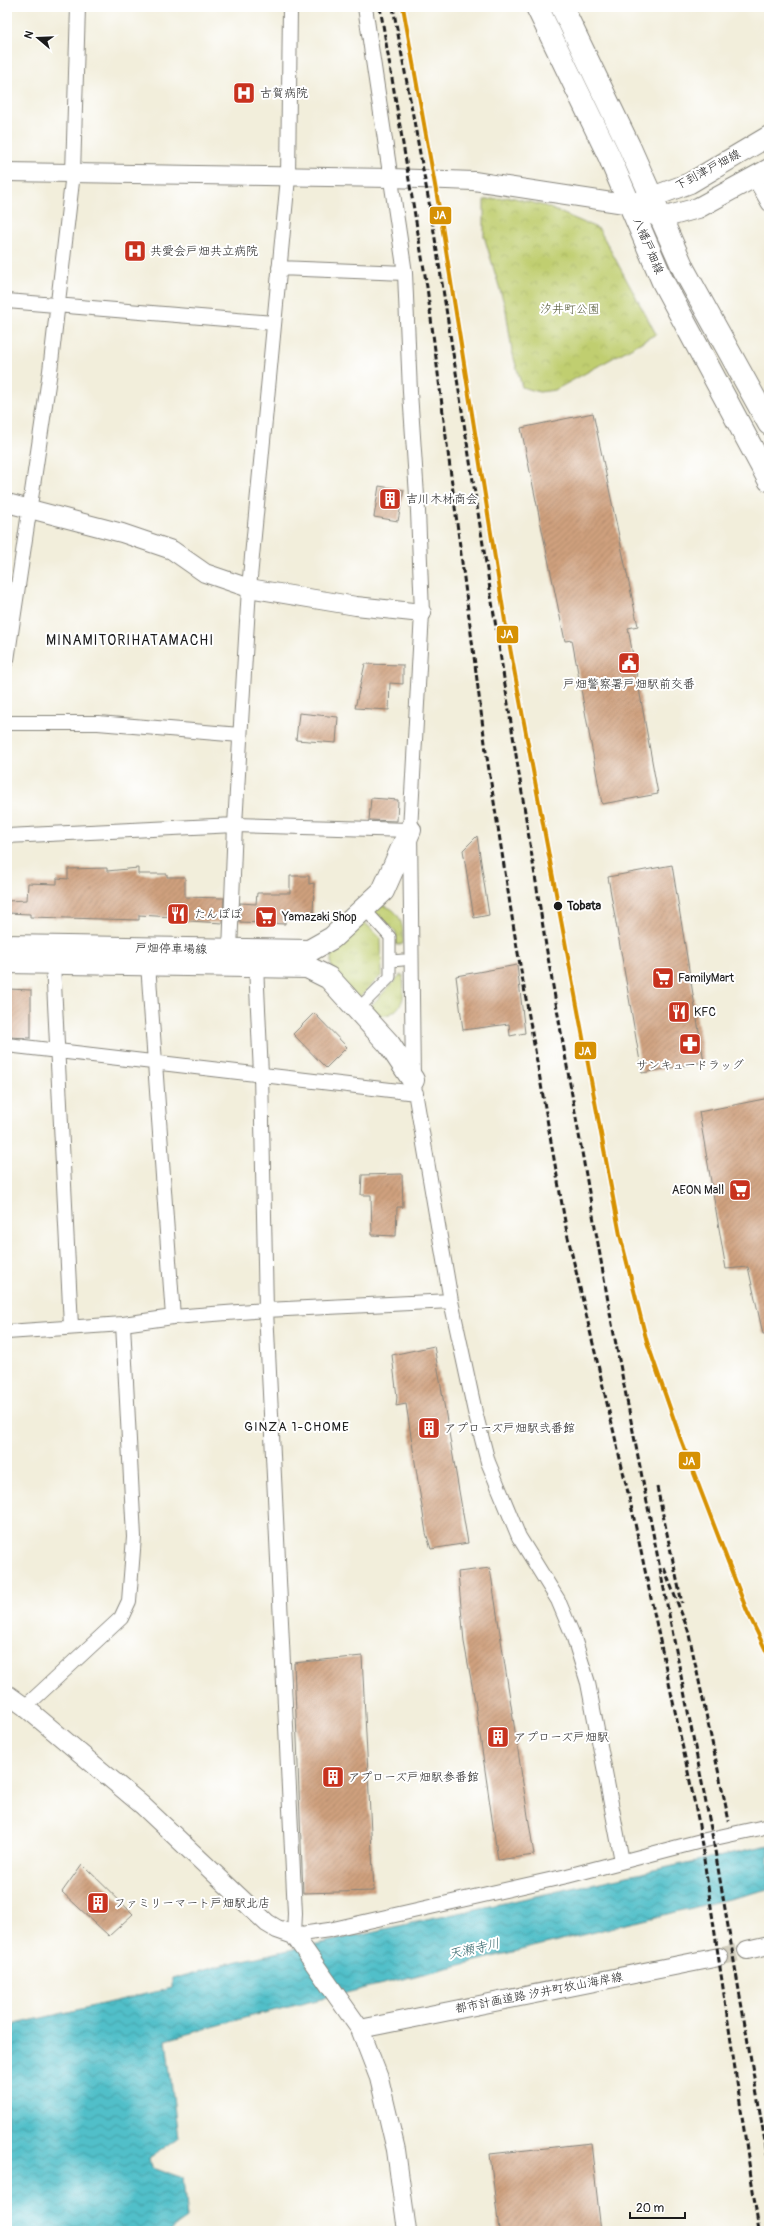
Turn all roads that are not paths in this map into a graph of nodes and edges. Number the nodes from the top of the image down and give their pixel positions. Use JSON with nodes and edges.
{"nodes":[{"id":1,"x":78,"y":7,"type":"edge"},
{"id":2,"x":290,"y":7,"type":"edge"},
{"id":3,"x":364,"y":7,"type":"edge"},
{"id":4,"x":538,"y":7,"type":"edge"},
{"id":5,"x":562,"y":7,"type":"edge"},
{"id":6,"x":769,"y":136,"type":"edge"},
{"id":7,"x":7,"y":172,"type":"edge"},
{"id":8,"x":73,"y":173,"type":"junction"},
{"id":9,"x":761,"y":173,"type":"edge"},
{"id":10,"x":288,"y":178,"type":"junction"},
{"id":11,"x":391,"y":178,"type":"junction"},
{"id":12,"x":652,"y":198,"type":"junction"},
{"id":13,"x":769,"y":204,"type":"edge"},
{"id":14,"x":630,"y":205,"type":"junction"},
{"id":15,"x":662,"y":218,"type":"junction"},
{"id":16,"x":279,"y":268,"type":"junction"},
{"id":17,"x":406,"y":272,"type":"junction"},
{"id":18,"x":7,"y":301,"type":"edge"},
{"id":19,"x":57,"y":304,"type":"junction"},
{"id":20,"x":274,"y":323,"type":"junction"},
{"id":21,"x":769,"y":424,"type":"edge"},
{"id":22,"x":769,"y":480,"type":"edge"},
{"id":23,"x":7,"y":503,"type":"edge"},
{"id":24,"x":30,"y":508,"type":"junction"},
{"id":25,"x":249,"y":588,"type":"junction"},
{"id":26,"x":422,"y":613,"type":"junction"},
{"id":27,"x":7,"y":660,"type":"edge"},
{"id":28,"x":7,"y":723,"type":"edge"},
{"id":29,"x":240,"y":735,"type":"junction"},
{"id":30,"x":235,"y":825,"type":"junction"},
{"id":31,"x":410,"y":830,"type":"junction"},
{"id":32,"x":7,"y":836,"type":"edge"},
{"id":33,"x":368,"y":913,"type":"dead end"},
{"id":34,"x":332,"y":938,"type":"junction"},
{"id":35,"x":7,"y":946,"type":"edge"},
{"id":36,"x":230,"y":950,"type":"junction"},
{"id":37,"x":403,"y":960,"type":"dead end"},
{"id":38,"x":391,"y":961,"type":"junction"},
{"id":39,"x":7,"y":962,"type":"edge"},
{"id":40,"x":53,"y":963,"type":"junction"},
{"id":41,"x":148,"y":964,"type":"junction"},
{"id":42,"x":256,"y":966,"type":"junction"},
{"id":43,"x":329,"y":978,"type":"junction"},
{"id":44,"x":364,"y":1004,"type":"dead end"},
{"id":45,"x":7,"y":1045,"type":"edge"},
{"id":46,"x":58,"y":1051,"type":"junction"},
{"id":47,"x":156,"y":1063,"type":"junction"},
{"id":48,"x":261,"y":1074,"type":"junction"},
{"id":49,"x":414,"y":1087,"type":"junction"},
{"id":50,"x":451,"y":1301,"type":"junction"},
{"id":51,"x":266,"y":1310,"type":"junction"},
{"id":52,"x":173,"y":1317,"type":"junction"},
{"id":53,"x":123,"y":1324,"type":"junction"},
{"id":54,"x":71,"y":1326,"type":"junction"},
{"id":55,"x":7,"y":1332,"type":"edge"},
{"id":56,"x":7,"y":1694,"type":"edge"},
{"id":57,"x":25,"y":1707,"type":"junction"},
{"id":58,"x":769,"y":1826,"type":"edge"},
{"id":59,"x":622,"y":1861,"type":"junction"},
{"id":60,"x":294,"y":1935,"type":"junction"},
{"id":61,"x":769,"y":1945,"type":"edge"},
{"id":62,"x":747,"y":1950,"type":"tunnel mouth"},
{"id":63,"x":719,"y":1957,"type":"tunnel mouth"},
{"id":64,"x":360,"y":2029,"type":"junction"},
{"id":65,"x":407,"y":2231,"type":"edge"}],
"edges":[{"from":1,"to":8,"type":"street"},
{"from":2,"to":10,"type":"street"},
{"from":3,"to":11,"type":"street"},
{"from":4,"to":14,"type":"main road","name":"八幡戸畑線"},
{"from":5,"to":12,"type":"main road","name":"八幡戸畑線"},
{"from":6,"to":12,"type":"main road","name":"下到津戸畑線"},
{"from":7,"to":8,"type":"street"},
{"from":8,"to":10,"type":"street"},
{"from":8,"to":19,"type":"street"},
{"from":9,"to":13,"type":"street"},
{"from":9,"to":15,"type":"main road"},
{"from":10,"to":11,"type":"street"},
{"from":10,"to":16,"type":"street"},
{"from":11,"to":14,"type":"street"},
{"from":11,"to":17,"type":"street"},
{"from":12,"to":14,"type":"main road","name":"下到津戸畑線"},
{"from":12,"to":15,"type":"main road","name":"八幡戸畑線"},
{"from":14,"to":15,"type":"main road"},
{"from":14,"to":22,"type":"main road","name":"八幡戸畑線"},
{"from":15,"to":21,"type":"main road","name":"八幡戸畑線"},
{"from":16,"to":17,"type":"street"},
{"from":16,"to":20,"type":"street"},
{"from":17,"to":26,"type":"street"},
{"from":18,"to":19,"type":"street"},
{"from":19,"to":20,"type":"street"},
{"from":19,"to":24,"type":"street"},
{"from":20,"to":25,"type":"street"},
{"from":23,"to":24,"type":"street"},
{"from":24,"to":25,"type":"street"},
{"from":24,"to":27,"type":"street"},
{"from":25,"to":26,"type":"street"},
{"from":25,"to":29,"type":"street"},
{"from":26,"to":31,"type":"street"},
{"from":28,"to":29,"type":"street"},
{"from":29,"to":30,"type":"street"},
{"from":30,"to":31,"type":"street"},
{"from":30,"to":32,"type":"street"},
{"from":30,"to":36,"type":"street"},
{"from":31,"to":34,"type":"main road","name":"戸畑停車場線"},
{"from":31,"to":49,"type":"street"},
{"from":33,"to":38,"type":"street"},
{"from":34,"to":36,"type":"main road","name":"戸畑停車場線"},
{"from":34,"to":43,"type":"main road","name":"戸畑停車場線"},
{"from":35,"to":36,"type":"main road","name":"戸畑停車場線"},
{"from":37,"to":38,"type":"street"},
{"from":38,"to":44,"type":"street"},
{"from":39,"to":40,"type":"main road","name":"戸畑停車場線"},
{"from":40,"to":41,"type":"main road","name":"戸畑停車場線"},
{"from":40,"to":46,"type":"street"},
{"from":41,"to":42,"type":"main road","name":"戸畑停車場線"},
{"from":41,"to":47,"type":"street"},
{"from":42,"to":43,"type":"main road","name":"戸畑停車場線"},
{"from":42,"to":48,"type":"street"},
{"from":43,"to":49,"type":"main road","name":"戸畑停車場線"},
{"from":45,"to":46,"type":"street"},
{"from":46,"to":47,"type":"street"},
{"from":46,"to":54,"type":"street"},
{"from":47,"to":48,"type":"street"},
{"from":47,"to":52,"type":"street"},
{"from":48,"to":49,"type":"street"},
{"from":48,"to":51,"type":"street"},
{"from":49,"to":50,"type":"street"},
{"from":50,"to":51,"type":"street"},
{"from":50,"to":59,"type":"street"},
{"from":51,"to":52,"type":"street"},
{"from":51,"to":60,"type":"street"},
{"from":52,"to":53,"type":"street"},
{"from":53,"to":54,"type":"street"},
{"from":53,"to":57,"type":"street"},
{"from":54,"to":55,"type":"street"},
{"from":56,"to":57,"type":"street"},
{"from":57,"to":60,"type":"street"},
{"from":58,"to":59,"type":"street"},
{"from":59,"to":60,"type":"street"},
{"from":60,"to":64,"type":"street"},
{"from":61,"to":62,"type":"street"},
{"from":63,"to":64,"type":"street","name":"都市計画道路 汐井町牧山海岸線"},
{"from":64,"to":65,"type":"street"}]}
